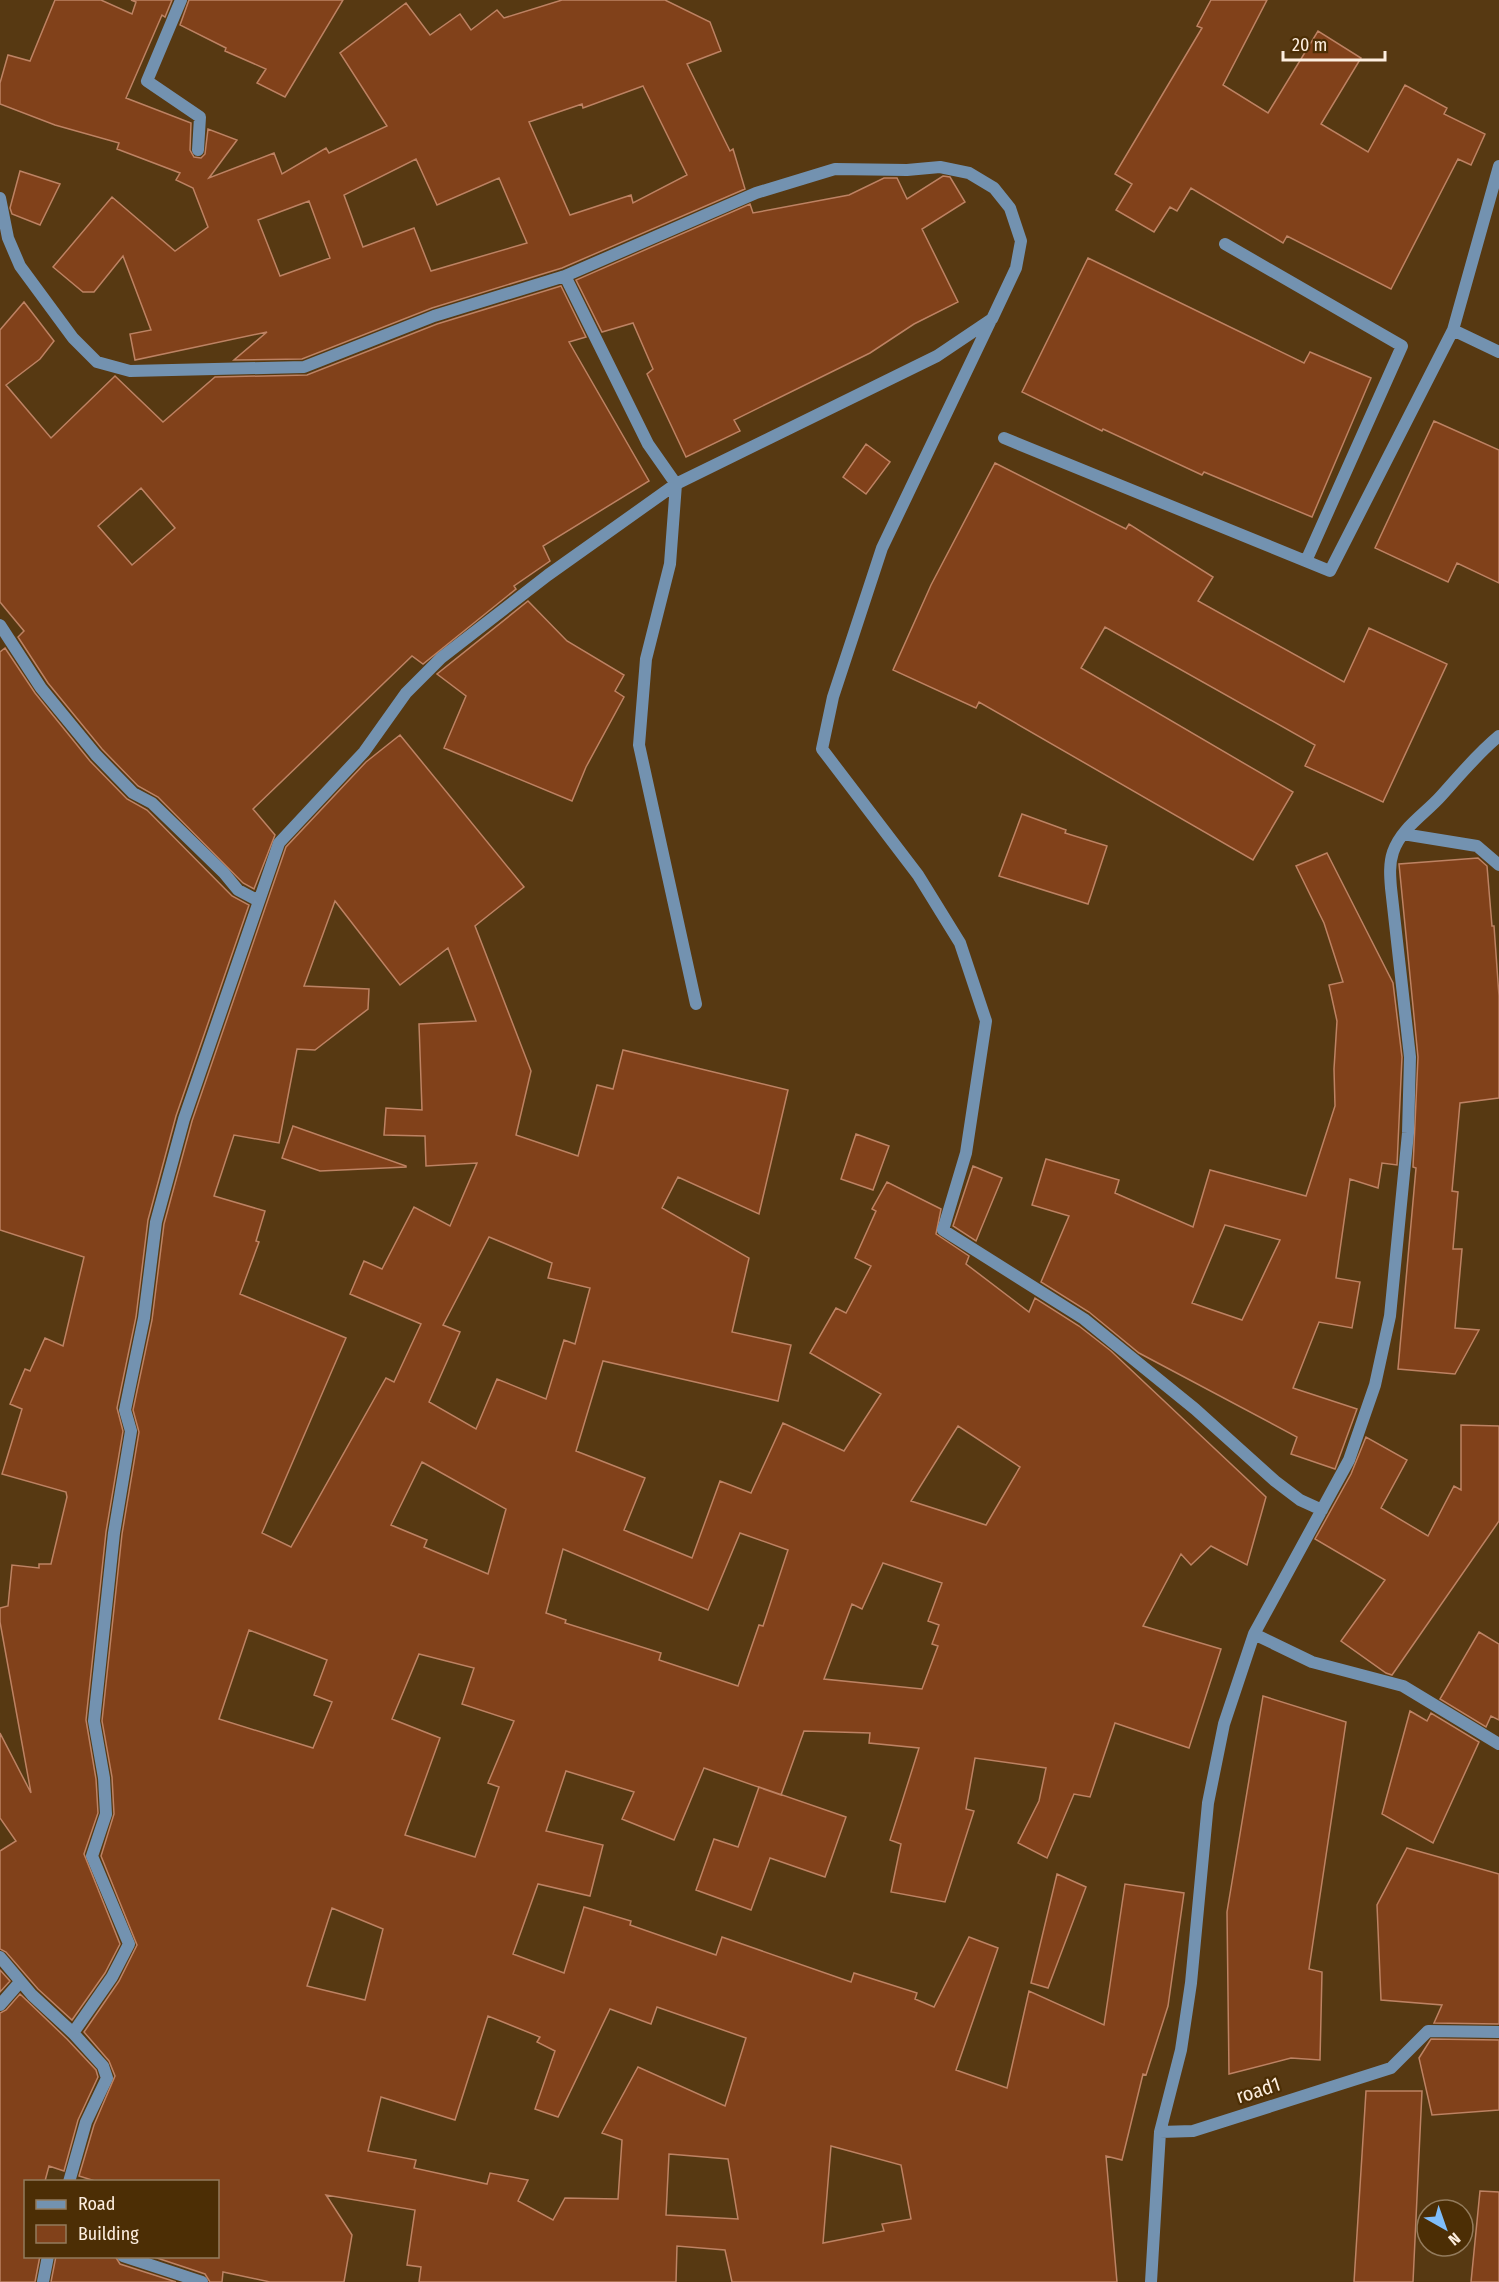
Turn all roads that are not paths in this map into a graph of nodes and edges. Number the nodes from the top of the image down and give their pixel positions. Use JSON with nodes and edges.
{"nodes":[{"id":1,"x":181,"y":0,"type":"edge"},
{"id":2,"x":198,"y":150,"type":"dead end"},
{"id":3,"x":1499,"y":166,"type":"edge"},
{"id":4,"x":0,"y":198,"type":"edge"},
{"id":5,"x":1225,"y":244,"type":"dead end"},
{"id":6,"x":565,"y":276,"type":"junction"},
{"id":7,"x":992,"y":319,"type":"junction"},
{"id":8,"x":1453,"y":330,"type":"junction"},
{"id":9,"x":1499,"y":352,"type":"edge"},
{"id":10,"x":1004,"y":438,"type":"dead end"},
{"id":11,"x":676,"y":484,"type":"junction"},
{"id":12,"x":1306,"y":561,"type":"junction"},
{"id":13,"x":0,"y":625,"type":"edge"},
{"id":14,"x":1499,"y":736,"type":"edge"},
{"id":15,"x":1403,"y":834,"type":"junction"},
{"id":16,"x":1499,"y":865,"type":"edge"},
{"id":17,"x":259,"y":901,"type":"junction"},
{"id":18,"x":696,"y":1004,"type":"dead end"},
{"id":19,"x":1322,"y":1510,"type":"junction"},
{"id":20,"x":1254,"y":1634,"type":"junction"},
{"id":21,"x":1499,"y":1744,"type":"edge"},
{"id":22,"x":0,"y":1957,"type":"edge"},
{"id":23,"x":20,"y":1982,"type":"junction"},
{"id":24,"x":0,"y":2005,"type":"edge"},
{"id":25,"x":1499,"y":2032,"type":"edge"},
{"id":26,"x":73,"y":2033,"type":"junction"},
{"id":27,"x":1160,"y":2132,"type":"junction"},
{"id":28,"x":69,"y":2180,"type":"edge"},
{"id":29,"x":48,"y":2258,"type":"edge"},
{"id":30,"x":129,"y":2258,"type":"edge"},
{"id":31,"x":43,"y":2282,"type":"edge"},
{"id":32,"x":202,"y":2282,"type":"edge"},
{"id":33,"x":1150,"y":2282,"type":"edge"}],
"edges":[{"from":1,"to":2,"type":"street"},
{"from":3,"to":8,"type":"street"},
{"from":4,"to":6,"type":"street"},
{"from":5,"to":12,"type":"street"},
{"from":6,"to":7,"type":"street"},
{"from":6,"to":11,"type":"street"},
{"from":7,"to":11,"type":"street"},
{"from":7,"to":19,"type":"street"},
{"from":8,"to":9,"type":"street"},
{"from":8,"to":12,"type":"street"},
{"from":10,"to":12,"type":"street"},
{"from":11,"to":17,"type":"street"},
{"from":11,"to":18,"type":"street"},
{"from":13,"to":17,"type":"street"},
{"from":14,"to":15,"type":"street"},
{"from":15,"to":16,"type":"street"},
{"from":15,"to":19,"type":"street"},
{"from":17,"to":26,"type":"street"},
{"from":19,"to":20,"type":"street"},
{"from":20,"to":21,"type":"street"},
{"from":20,"to":27,"type":"street"},
{"from":22,"to":23,"type":"street"},
{"from":23,"to":24,"type":"street"},
{"from":23,"to":26,"type":"street"},
{"from":25,"to":27,"type":"street","name":"road1"},
{"from":26,"to":28,"type":"street"},
{"from":27,"to":33,"type":"street"},
{"from":29,"to":31,"type":"street"},
{"from":30,"to":32,"type":"street"}]}
